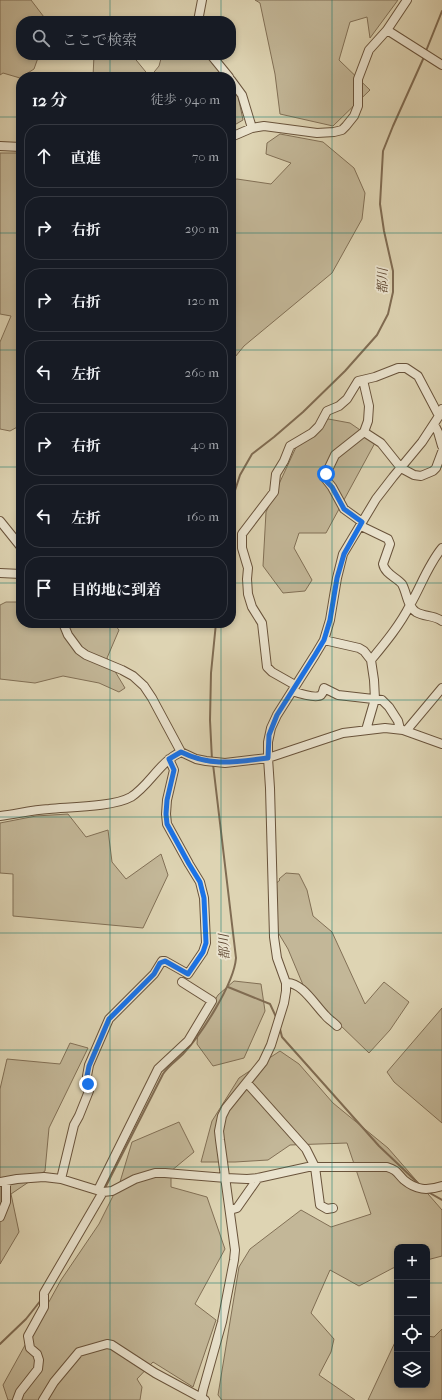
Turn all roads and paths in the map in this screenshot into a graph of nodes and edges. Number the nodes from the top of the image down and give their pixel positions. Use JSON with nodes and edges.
{"nodes":[{"id":1,"x":202,"y":0,"type":"edge"},
{"id":2,"x":407,"y":0,"type":"edge"},
{"id":3,"x":199,"y":16,"type":"edge"},
{"id":4,"x":387,"y":30,"type":"junction"},
{"id":5,"x":215,"y":60,"type":"edge"},
{"id":6,"x":442,"y":65,"type":"edge"},
{"id":7,"x":225,"y":72,"type":"edge"},
{"id":8,"x":236,"y":87,"type":"edge"},
{"id":9,"x":252,"y":128,"type":"junction"},
{"id":10,"x":236,"y":135,"type":"edge"},
{"id":11,"x":0,"y":146,"type":"edge"},
{"id":12,"x":16,"y":147,"type":"edge"},
{"id":13,"x":363,"y":380,"type":"junction"},
{"id":14,"x":441,"y":413,"type":"edge"},
{"id":15,"x":434,"y":424,"type":"junction"},
{"id":16,"x":364,"y":432,"type":"junction"},
{"id":17,"x":442,"y":446,"type":"edge"},
{"id":18,"x":442,"y":452,"type":"edge"},
{"id":19,"x":401,"y":468,"type":"junction"},
{"id":20,"x":439,"y":468,"type":"edge"},
{"id":21,"x":0,"y":521,"type":"edge"},
{"id":22,"x":362,"y":524,"type":"junction"},
{"id":23,"x":16,"y":541,"type":"edge"},
{"id":24,"x":442,"y":548,"type":"edge"},
{"id":25,"x":0,"y":572,"type":"edge"},
{"id":26,"x":16,"y":574,"type":"edge"},
{"id":27,"x":410,"y":606,"type":"junction"},
{"id":28,"x":442,"y":621,"type":"edge"},
{"id":29,"x":65,"y":628,"type":"edge"},
{"id":30,"x":324,"y":640,"type":"junction"},
{"id":31,"x":371,"y":660,"type":"junction"},
{"id":32,"x":293,"y":688,"type":"junction"},
{"id":33,"x":442,"y":688,"type":"edge"},
{"id":34,"x":375,"y":699,"type":"junction"},
{"id":35,"x":366,"y":730,"type":"junction"},
{"id":36,"x":403,"y":730,"type":"junction"},
{"id":37,"x":442,"y":744,"type":"edge"},
{"id":38,"x":181,"y":752,"type":"junction"},
{"id":39,"x":268,"y":758,"type":"junction"},
{"id":40,"x":169,"y":759,"type":"junction"},
{"id":41,"x":0,"y":816,"type":"edge"},
{"id":42,"x":182,"y":982,"type":"dead end"},
{"id":43,"x":286,"y":983,"type":"junction"},
{"id":44,"x":337,"y":1026,"type":"dead end"},
{"id":45,"x":247,"y":1083,"type":"junction"},
{"id":46,"x":315,"y":1167,"type":"junction"},
{"id":47,"x":226,"y":1178,"type":"junction"},
{"id":48,"x":258,"y":1178,"type":"junction"},
{"id":49,"x":61,"y":1179,"type":"junction"},
{"id":50,"x":3,"y":1182,"type":"edge"},
{"id":51,"x":442,"y":1186,"type":"edge"},
{"id":52,"x":100,"y":1191,"type":"junction"},
{"id":53,"x":333,"y":1208,"type":"dead end"},
{"id":54,"x":230,"y":1210,"type":"junction"},
{"id":55,"x":0,"y":1217,"type":"edge"},
{"id":56,"x":203,"y":1399,"type":"edge"},
{"id":57,"x":17,"y":1400,"type":"edge"},
{"id":58,"x":43,"y":1400,"type":"edge"}],
"edges":[{"from":1,"to":3,"type":"street"},
{"from":2,"to":4,"type":"street"},
{"from":4,"to":6,"type":"street"},
{"from":4,"to":9,"type":"street"},
{"from":5,"to":7,"type":"street"},
{"from":8,"to":9,"type":"street"},
{"from":9,"to":10,"type":"street"},
{"from":11,"to":12,"type":"street"},
{"from":13,"to":14,"type":"street"},
{"from":13,"to":16,"type":"street"},
{"from":13,"to":32,"type":"street"},
{"from":14,"to":15,"type":"street"},
{"from":15,"to":17,"type":"street"},
{"from":15,"to":19,"type":"street"},
{"from":16,"to":19,"type":"street"},
{"from":16,"to":22,"type":"street"},
{"from":18,"to":20,"type":"street"},
{"from":19,"to":20,"type":"street"},
{"from":19,"to":22,"type":"street"},
{"from":21,"to":23,"type":"street"},
{"from":22,"to":27,"type":"street"},
{"from":22,"to":30,"type":"street"},
{"from":24,"to":27,"type":"street"},
{"from":25,"to":26,"type":"street"},
{"from":27,"to":28,"type":"street"},
{"from":27,"to":31,"type":"street"},
{"from":29,"to":38,"type":"street"},
{"from":30,"to":31,"type":"street"},
{"from":30,"to":32,"type":"street"},
{"from":31,"to":34,"type":"street"},
{"from":32,"to":34,"type":"street"},
{"from":32,"to":39,"type":"street"},
{"from":33,"to":36,"type":"street"},
{"from":34,"to":35,"type":"street"},
{"from":34,"to":36,"type":"street"},
{"from":35,"to":36,"type":"street"},
{"from":35,"to":39,"type":"street"},
{"from":36,"to":37,"type":"street"},
{"from":38,"to":39,"type":"street"},
{"from":38,"to":40,"type":"street"},
{"from":39,"to":43,"type":"street"},
{"from":40,"to":41,"type":"street"},
{"from":40,"to":49,"type":"street"},
{"from":42,"to":52,"type":"street"},
{"from":43,"to":44,"type":"street"},
{"from":43,"to":45,"type":"street"},
{"from":45,"to":46,"type":"street"},
{"from":45,"to":47,"type":"street"},
{"from":46,"to":48,"type":"street"},
{"from":46,"to":51,"type":"street"},
{"from":46,"to":53,"type":"street"},
{"from":47,"to":48,"type":"street"},
{"from":47,"to":52,"type":"street"},
{"from":47,"to":54,"type":"street"},
{"from":48,"to":54,"type":"street"},
{"from":49,"to":50,"type":"street"},
{"from":49,"to":52,"type":"street"},
{"from":50,"to":55,"type":"street"},
{"from":52,"to":57,"type":"street"},
{"from":54,"to":56,"type":"street"},
{"from":56,"to":58,"type":"street"}]}
